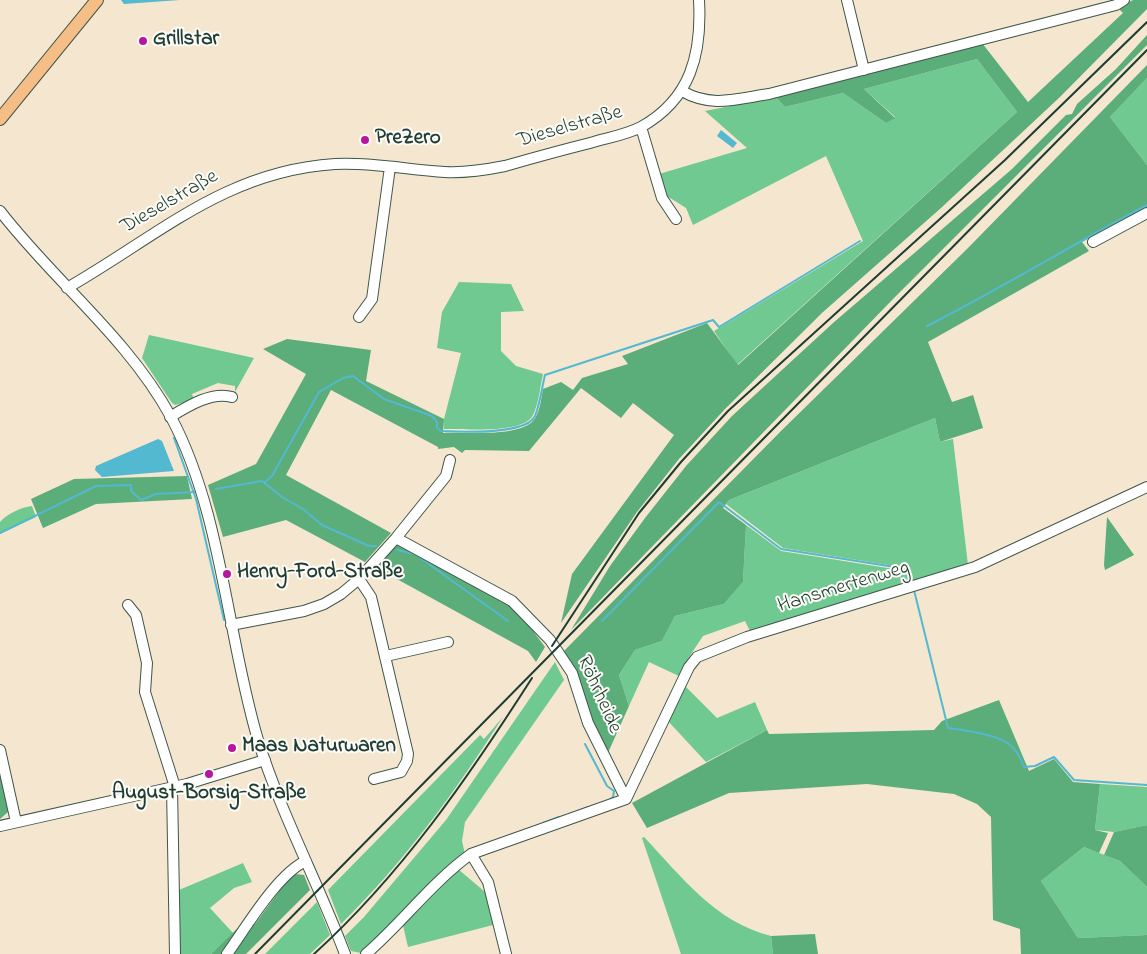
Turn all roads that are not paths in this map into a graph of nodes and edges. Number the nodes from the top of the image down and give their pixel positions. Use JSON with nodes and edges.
{"nodes":[{"id":1,"x":96,"y":0,"type":"edge"},
{"id":2,"x":699,"y":0,"type":"edge"},
{"id":3,"x":847,"y":0,"type":"edge"},
{"id":4,"x":1124,"y":0,"type":"edge"},
{"id":5,"x":864,"y":70,"type":"junction"},
{"id":6,"x":682,"y":91,"type":"junction"},
{"id":7,"x":0,"y":119,"type":"edge"},
{"id":8,"x":641,"y":127,"type":"junction"},
{"id":9,"x":390,"y":167,"type":"junction"},
{"id":10,"x":0,"y":203,"type":"edge"},
{"id":11,"x":0,"y":211,"type":"edge"},
{"id":12,"x":1147,"y":213,"type":"edge"},
{"id":13,"x":676,"y":219,"type":"dead end"},
{"id":14,"x":16,"y":229,"type":"junction"},
{"id":15,"x":1093,"y":242,"type":"dead end"},
{"id":16,"x":68,"y":288,"type":"junction"},
{"id":17,"x":359,"y":317,"type":"dead end"},
{"id":18,"x":232,"y":397,"type":"dead end"},
{"id":19,"x":170,"y":416,"type":"junction"},
{"id":20,"x":450,"y":460,"type":"dead end"},
{"id":21,"x":1147,"y":487,"type":"edge"},
{"id":22,"x":396,"y":538,"type":"junction"},
{"id":23,"x":360,"y":579,"type":"junction"},
{"id":24,"x":128,"y":605,"type":"dead end"},
{"id":25,"x":231,"y":625,"type":"junction"},
{"id":26,"x":448,"y":642,"type":"dead end"},
{"id":27,"x":386,"y":656,"type":"junction"},
{"id":28,"x":0,"y":750,"type":"edge"},
{"id":29,"x":265,"y":760,"type":"junction"},
{"id":30,"x":374,"y":779,"type":"dead end"},
{"id":31,"x":173,"y":787,"type":"junction"},
{"id":32,"x":626,"y":799,"type":"junction"},
{"id":33,"x":16,"y":822,"type":"junction"},
{"id":34,"x":0,"y":826,"type":"edge"},
{"id":35,"x":471,"y":854,"type":"junction"},
{"id":36,"x":306,"y":862,"type":"junction"},
{"id":37,"x":175,"y":954,"type":"edge"},
{"id":38,"x":227,"y":954,"type":"edge"},
{"id":39,"x":345,"y":954,"type":"edge"},
{"id":40,"x":366,"y":954,"type":"edge"},
{"id":41,"x":506,"y":954,"type":"edge"}],
"edges":[{"from":1,"to":7,"type":"main road"},
{"from":2,"to":6,"type":"street","name":"Dieselstraße"},
{"from":3,"to":5,"type":"street"},
{"from":4,"to":5,"type":"street"},
{"from":5,"to":6,"type":"street"},
{"from":6,"to":8,"type":"street","name":"Dieselstraße"},
{"from":8,"to":9,"type":"street","name":"Dieselstraße"},
{"from":8,"to":13,"type":"street","name":"Dieselstraße"},
{"from":9,"to":16,"type":"street","name":"Dieselstraße"},
{"from":9,"to":17,"type":"street"},
{"from":10,"to":14,"type":"street"},
{"from":11,"to":14,"type":"street"},
{"from":12,"to":15,"type":"street"},
{"from":14,"to":16,"type":"street"},
{"from":16,"to":19,"type":"street"},
{"from":18,"to":19,"type":"street"},
{"from":19,"to":25,"type":"street"},
{"from":20,"to":22,"type":"street"},
{"from":21,"to":32,"type":"street","name":"Hansmertenweg"},
{"from":22,"to":23,"type":"street"},
{"from":22,"to":32,"type":"street","name":"Röhrheide"},
{"from":23,"to":25,"type":"street"},
{"from":23,"to":27,"type":"street"},
{"from":24,"to":31,"type":"street"},
{"from":25,"to":29,"type":"street"},
{"from":26,"to":27,"type":"street"},
{"from":27,"to":30,"type":"street"},
{"from":28,"to":33,"type":"street"},
{"from":29,"to":31,"type":"street"},
{"from":29,"to":36,"type":"street"},
{"from":31,"to":33,"type":"street"},
{"from":31,"to":37,"type":"street"},
{"from":32,"to":35,"type":"street"},
{"from":33,"to":34,"type":"street"},
{"from":35,"to":40,"type":"street"},
{"from":35,"to":41,"type":"street"},
{"from":36,"to":38,"type":"street"},
{"from":36,"to":39,"type":"street"}]}
